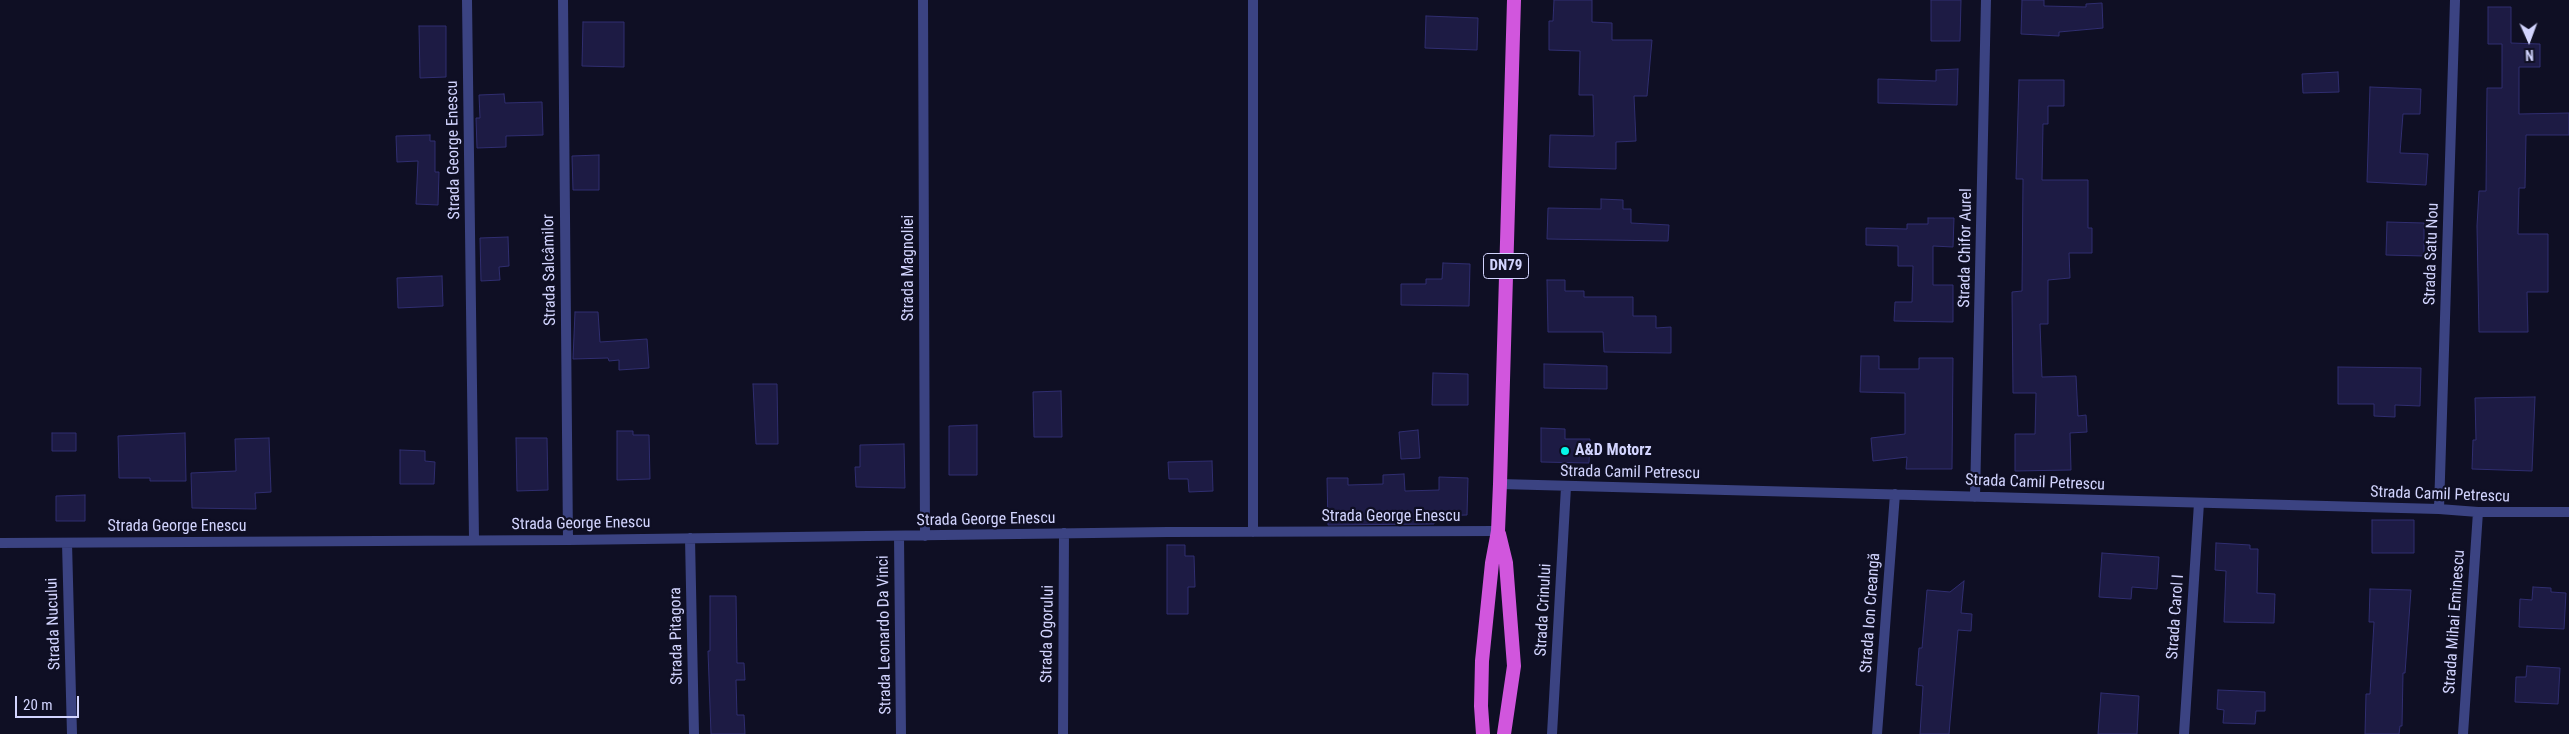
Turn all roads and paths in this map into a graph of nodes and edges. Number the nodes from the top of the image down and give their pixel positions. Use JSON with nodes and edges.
{"nodes":[{"id":1,"x":467,"y":0,"type":"edge"},
{"id":2,"x":562,"y":0,"type":"edge"},
{"id":3,"x":923,"y":0,"type":"edge"},
{"id":4,"x":1253,"y":0,"type":"edge"},
{"id":5,"x":1514,"y":0,"type":"edge"},
{"id":6,"x":1986,"y":0,"type":"edge"},
{"id":7,"x":2456,"y":0,"type":"edge"},
{"id":8,"x":1500,"y":484,"type":"junction"},
{"id":9,"x":1566,"y":487,"type":"junction"},
{"id":10,"x":1895,"y":494,"type":"junction"},
{"id":11,"x":1976,"y":497,"type":"junction"},
{"id":12,"x":2199,"y":503,"type":"junction"},
{"id":13,"x":2439,"y":509,"type":"junction"},
{"id":14,"x":2478,"y":512,"type":"junction"},
{"id":15,"x":2569,"y":512,"type":"edge"},
{"id":16,"x":1498,"y":531,"type":"junction"},
{"id":17,"x":1253,"y":532,"type":"junction"},
{"id":18,"x":1064,"y":533,"type":"junction"},
{"id":19,"x":899,"y":536,"type":"junction"},
{"id":20,"x":925,"y":536,"type":"junction"},
{"id":21,"x":690,"y":538,"type":"junction"},
{"id":22,"x":474,"y":539,"type":"junction"},
{"id":23,"x":568,"y":540,"type":"junction"},
{"id":24,"x":67,"y":543,"type":"junction"},
{"id":25,"x":0,"y":544,"type":"edge"},
{"id":26,"x":72,"y":734,"type":"edge"},
{"id":27,"x":694,"y":734,"type":"edge"},
{"id":28,"x":901,"y":734,"type":"edge"},
{"id":29,"x":1062,"y":734,"type":"edge"},
{"id":30,"x":1483,"y":734,"type":"edge"},
{"id":31,"x":1504,"y":734,"type":"edge"},
{"id":32,"x":1552,"y":734,"type":"edge"},
{"id":33,"x":1877,"y":734,"type":"edge"},
{"id":34,"x":2184,"y":734,"type":"edge"},
{"id":35,"x":2463,"y":734,"type":"edge"}],
"edges":[{"from":1,"to":22,"type":"street","name":"Strada George Enescu"},
{"from":2,"to":23,"type":"street","name":"Strada Salcâmilor"},
{"from":3,"to":20,"type":"street","name":"Strada Magnoliei"},
{"from":4,"to":17,"type":"street"},
{"from":5,"to":8,"type":"highway","number":"DN79"},
{"from":6,"to":11,"type":"street","name":"Strada Chifor Aurel"},
{"from":7,"to":13,"type":"street","name":"Strada Satu Nou"},
{"from":8,"to":9,"type":"street","name":"Strada Camil Petrescu"},
{"from":8,"to":16,"type":"highway","number":"DN79"},
{"from":9,"to":10,"type":"street","name":"Strada Camil Petrescu"},
{"from":9,"to":32,"type":"street","name":"Strada Crinului"},
{"from":10,"to":11,"type":"street","name":"Strada Camil Petrescu"},
{"from":10,"to":33,"type":"street","name":"Strada Ion Creangă"},
{"from":11,"to":12,"type":"street","name":"Strada Camil Petrescu"},
{"from":12,"to":13,"type":"street","name":"Strada Camil Petrescu"},
{"from":12,"to":34,"type":"street","name":"Strada Carol I"},
{"from":13,"to":14,"type":"street","name":"Strada Camil Petrescu"},
{"from":14,"to":15,"type":"street","name":"Strada Camil Petrescu"},
{"from":14,"to":35,"type":"street","name":"Strada Mihai Eminescu"},
{"from":16,"to":17,"type":"street","name":"Strada George Enescu"},
{"from":16,"to":30,"type":"highway","number":"DN79"},
{"from":16,"to":31,"type":"highway","number":"DN79"},
{"from":17,"to":18,"type":"street","name":"Strada George Enescu"},
{"from":18,"to":20,"type":"street","name":"Strada George Enescu"},
{"from":18,"to":29,"type":"street","name":"Strada Ogorului"},
{"from":19,"to":20,"type":"street","name":"Strada George Enescu"},
{"from":19,"to":21,"type":"street","name":"Strada George Enescu"},
{"from":19,"to":28,"type":"street","name":"Strada Leonardo Da Vinci"},
{"from":21,"to":23,"type":"street","name":"Strada George Enescu"},
{"from":21,"to":27,"type":"street","name":"Strada Pitagora"},
{"from":22,"to":23,"type":"street","name":"Strada George Enescu"},
{"from":22,"to":24,"type":"street","name":"Strada George Enescu"},
{"from":24,"to":25,"type":"street","name":"Strada George Enescu"},
{"from":24,"to":26,"type":"street","name":"Strada Nucului"}]}
